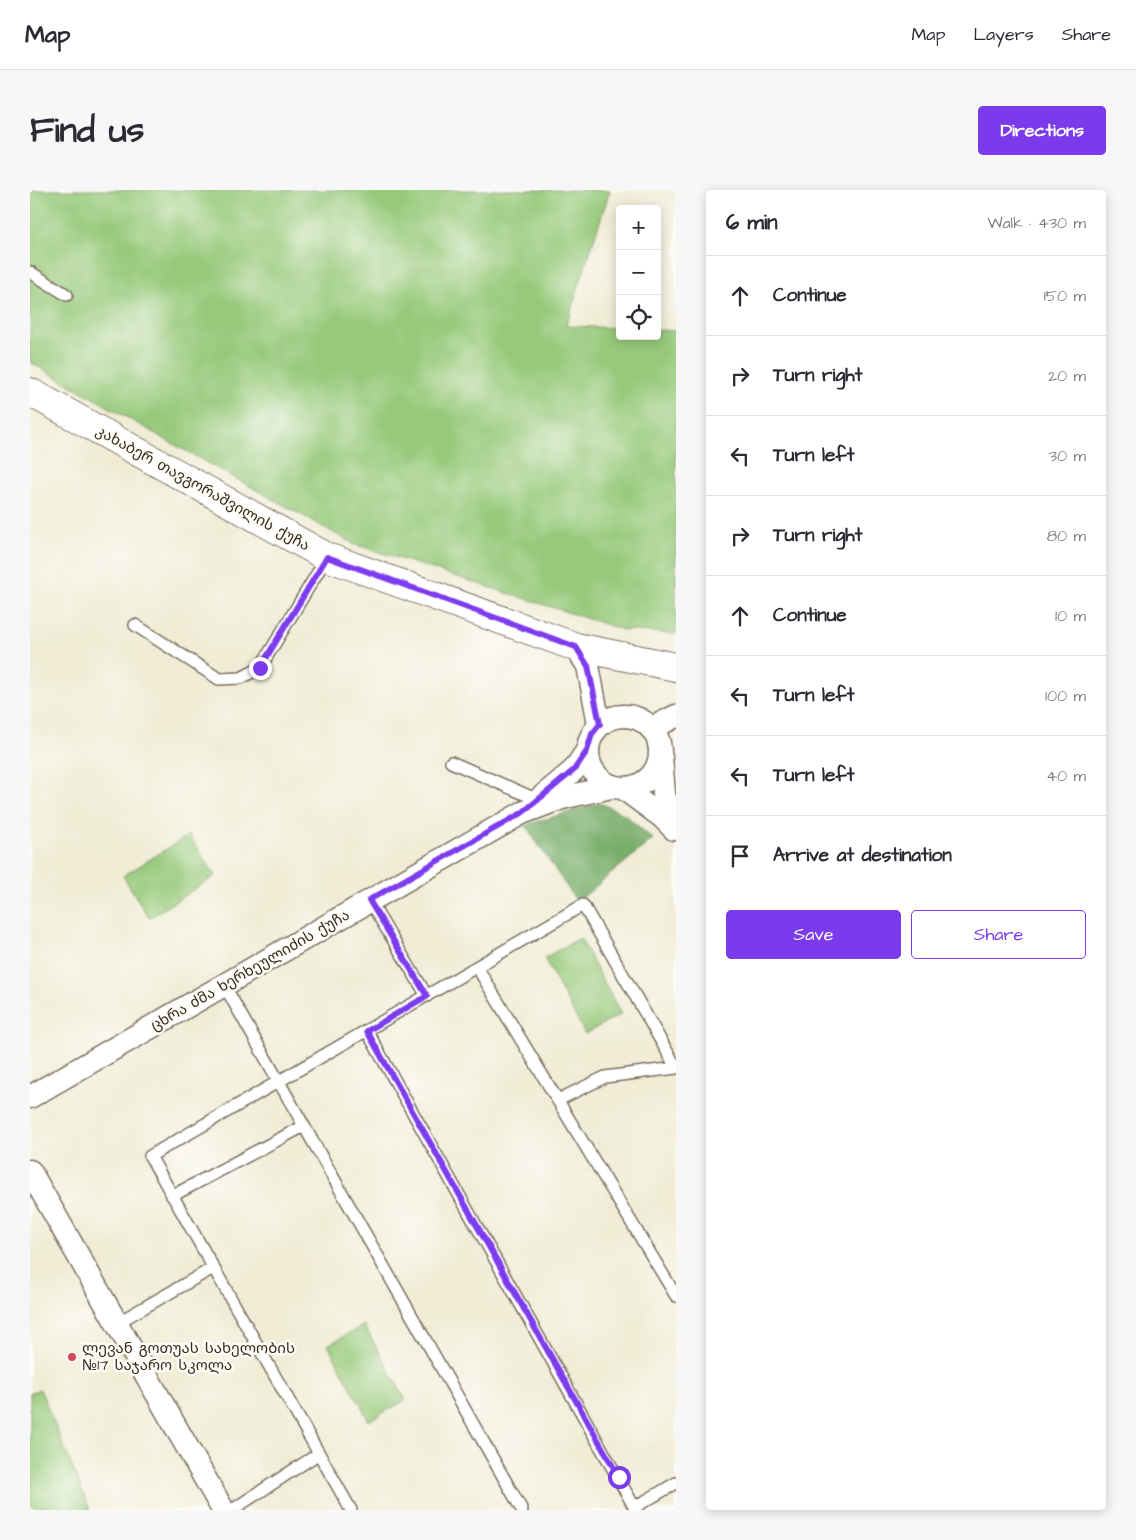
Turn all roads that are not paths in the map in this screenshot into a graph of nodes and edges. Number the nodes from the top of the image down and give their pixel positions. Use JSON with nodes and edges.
{"nodes":[{"id":1,"x":30,"y":272,"type":"edge"},
{"id":2,"x":67,"y":295,"type":"dead end"},
{"id":3,"x":30,"y":392,"type":"edge"},
{"id":4,"x":327,"y":557,"type":"junction"},
{"id":5,"x":135,"y":625,"type":"dead end"},
{"id":6,"x":576,"y":647,"type":"junction"},
{"id":7,"x":676,"y":667,"type":"edge"},
{"id":8,"x":676,"y":716,"type":"edge"},
{"id":9,"x":600,"y":724,"type":"junction"},
{"id":10,"x":652,"y":728,"type":"junction"},
{"id":11,"x":587,"y":751,"type":"junction"},
{"id":12,"x":661,"y":755,"type":"junction"},
{"id":13,"x":451,"y":762,"type":"dead end"},
{"id":14,"x":617,"y":788,"type":"junction"},
{"id":15,"x":530,"y":807,"type":"junction"},
{"id":16,"x":675,"y":831,"type":"edge"},
{"id":17,"x":369,"y":900,"type":"junction"},
{"id":18,"x":477,"y":967,"type":"junction"},
{"id":19,"x":224,"y":985,"type":"junction"},
{"id":20,"x":427,"y":996,"type":"junction"},
{"id":21,"x":367,"y":1031,"type":"junction"},
{"id":22,"x":676,"y":1068,"type":"edge"},
{"id":23,"x":279,"y":1081,"type":"junction"},
{"id":24,"x":30,"y":1096,"type":"edge"},
{"id":25,"x":558,"y":1100,"type":"junction"},
{"id":26,"x":304,"y":1126,"type":"junction"},
{"id":27,"x":30,"y":1171,"type":"edge"},
{"id":28,"x":172,"y":1196,"type":"junction"},
{"id":29,"x":214,"y":1268,"type":"junction"},
{"id":30,"x":676,"y":1296,"type":"edge"},
{"id":31,"x":117,"y":1323,"type":"junction"},
{"id":32,"x":318,"y":1454,"type":"junction"},
{"id":33,"x":676,"y":1483,"type":"edge"},
{"id":34,"x":635,"y":1508,"type":"edge"},
{"id":35,"x":224,"y":1510,"type":"edge"},
{"id":36,"x":232,"y":1510,"type":"edge"},
{"id":37,"x":351,"y":1510,"type":"edge"},
{"id":38,"x":522,"y":1510,"type":"edge"}],
"edges":[{"from":1,"to":2,"type":"lane"},
{"from":3,"to":4,"type":"street","name":"კახაბერ თავგორაშვილის ქუჩა"},
{"from":4,"to":5,"type":"lane"},
{"from":4,"to":6,"type":"street","name":"კახაბერ თავგორაშვილის ქუჩა"},
{"from":6,"to":7,"type":"street","name":"კახაბერ თავგორაშვილის ქუჩა"},
{"from":6,"to":9,"type":"street"},
{"from":8,"to":10,"type":"street"},
{"from":9,"to":10,"type":"street"},
{"from":9,"to":11,"type":"street"},
{"from":10,"to":12,"type":"street"},
{"from":11,"to":14,"type":"street"},
{"from":11,"to":15,"type":"street","name":"ცხრა ძმა ხერხეულიძის ქუჩა"},
{"from":12,"to":14,"type":"street"},
{"from":12,"to":16,"type":"street"},
{"from":13,"to":15,"type":"lane"},
{"from":14,"to":15,"type":"street","name":"ცხრა ძმა ხერხეულიძის ქუჩა"},
{"from":14,"to":16,"type":"street"},
{"from":15,"to":17,"type":"street","name":"ცხრა ძმა ხერხეულიძის ქუჩა"},
{"from":17,"to":19,"type":"street","name":"ცხრა ძმა ხერხეულიძის ქუჩა"},
{"from":17,"to":20,"type":"lane"},
{"from":18,"to":20,"type":"lane"},
{"from":18,"to":22,"type":"lane"},
{"from":18,"to":25,"type":"lane"},
{"from":19,"to":23,"type":"lane"},
{"from":19,"to":24,"type":"street","name":"ცხრა ძმა ხერხეულიძის ქუჩა"},
{"from":20,"to":21,"type":"lane"},
{"from":21,"to":23,"type":"lane"},
{"from":21,"to":34,"type":"lane"},
{"from":22,"to":25,"type":"lane"},
{"from":23,"to":26,"type":"lane"},
{"from":23,"to":28,"type":"lane"},
{"from":25,"to":30,"type":"lane"},
{"from":26,"to":28,"type":"lane"},
{"from":26,"to":38,"type":"lane"},
{"from":27,"to":31,"type":"street"},
{"from":28,"to":29,"type":"lane"},
{"from":29,"to":31,"type":"lane"},
{"from":29,"to":32,"type":"lane"},
{"from":31,"to":35,"type":"street"},
{"from":32,"to":36,"type":"lane"},
{"from":32,"to":37,"type":"lane"},
{"from":33,"to":34,"type":"lane"}]}
